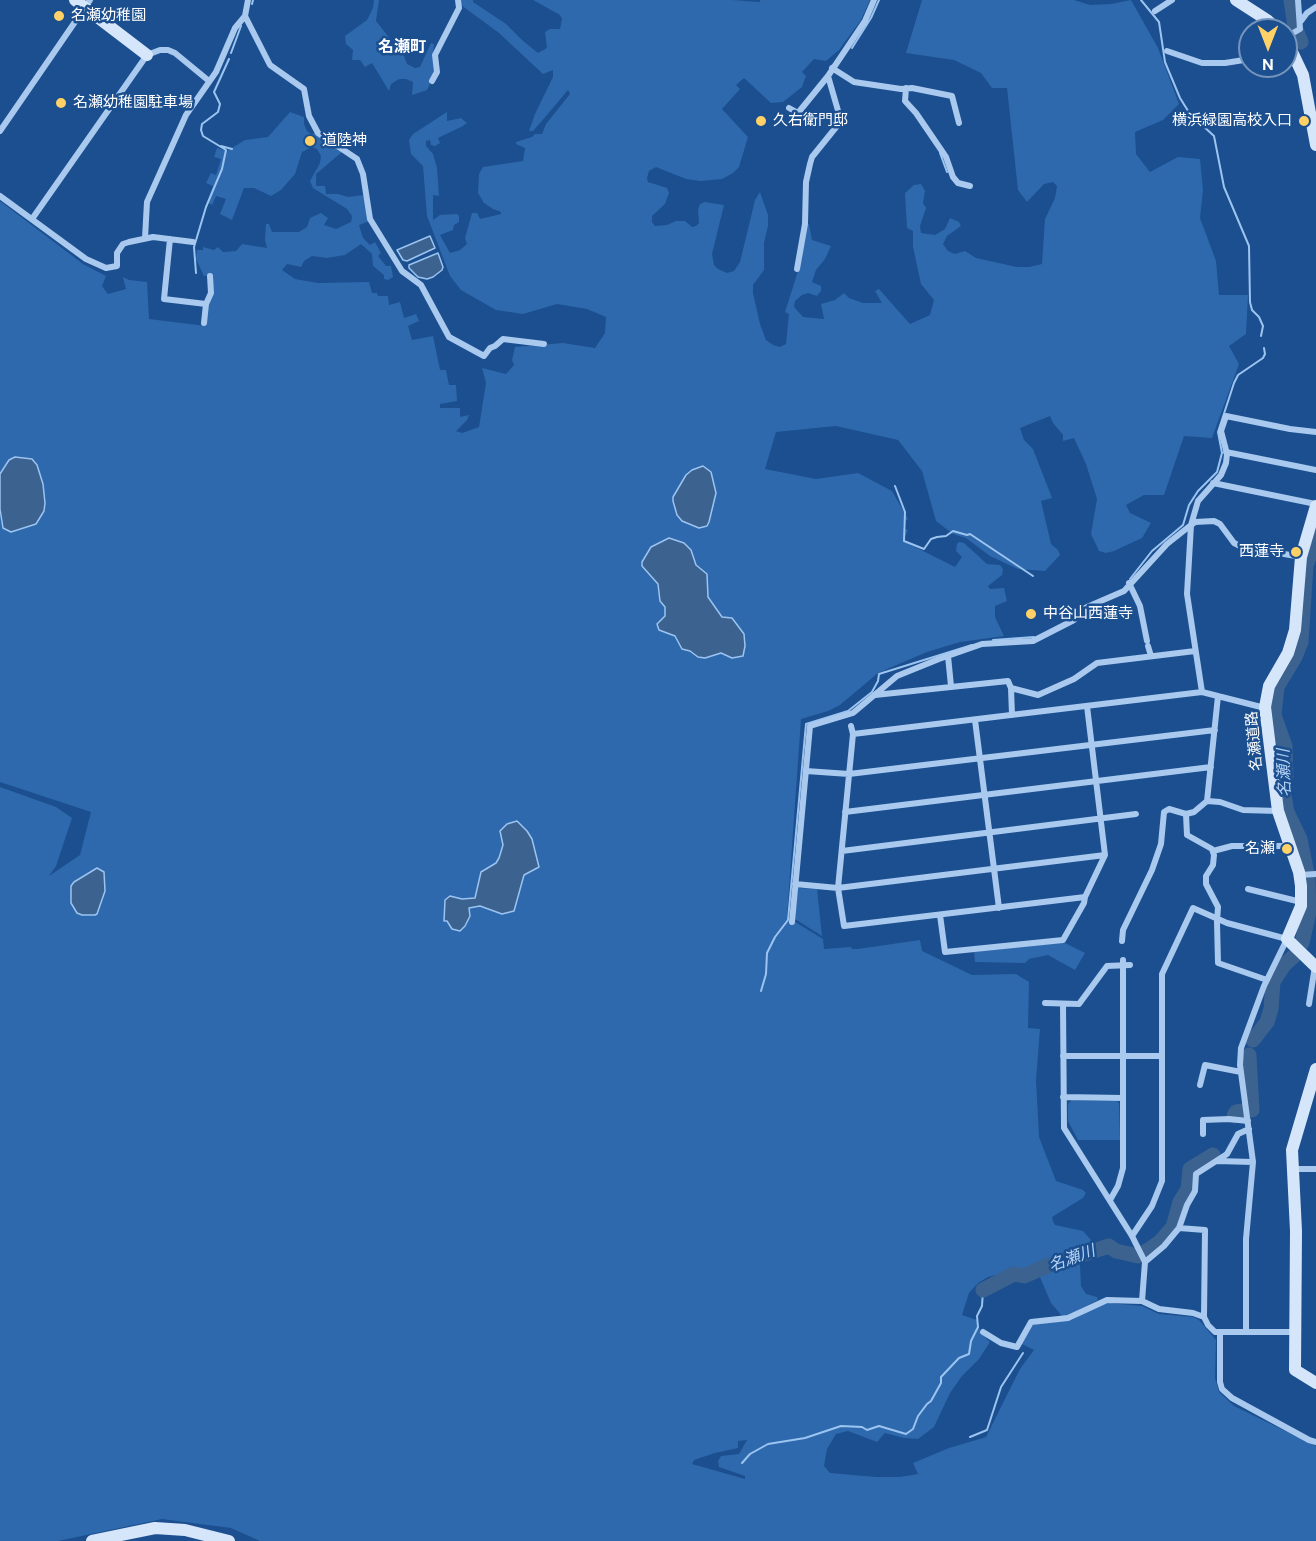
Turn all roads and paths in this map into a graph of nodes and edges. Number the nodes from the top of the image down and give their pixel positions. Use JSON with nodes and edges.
{"nodes":[{"id":1,"x":248,"y":0,"type":"edge"},
{"id":2,"x":458,"y":0,"type":"edge"},
{"id":3,"x":874,"y":0,"type":"edge"},
{"id":4,"x":1172,"y":0,"type":"edge"},
{"id":5,"x":1236,"y":0,"type":"edge"},
{"id":6,"x":1298,"y":0,"type":"edge"},
{"id":7,"x":84,"y":2,"type":"edge"},
{"id":8,"x":1316,"y":7,"type":"edge"},
{"id":9,"x":1155,"y":11,"type":"dead end"},
{"id":10,"x":245,"y":16,"type":"junction"},
{"id":11,"x":1264,"y":18,"type":"edge"},
{"id":12,"x":1301,"y":21,"type":"junction"},
{"id":13,"x":1298,"y":30,"type":"edge"},
{"id":14,"x":1167,"y":51,"type":"dead end"},
{"id":15,"x":147,"y":55,"type":"junction"},
{"id":16,"x":1238,"y":61,"type":"edge"},
{"id":17,"x":1298,"y":63,"type":"edge"},
{"id":18,"x":832,"y":68,"type":"junction"},
{"id":19,"x":828,"y":76,"type":"junction"},
{"id":20,"x":209,"y":81,"type":"junction"},
{"id":21,"x":432,"y":81,"type":"dead end"},
{"id":22,"x":906,"y":88,"type":"junction"},
{"id":23,"x":789,"y":108,"type":"dead end"},
{"id":24,"x":959,"y":123,"type":"dead end"},
{"id":25,"x":0,"y":131,"type":"edge"},
{"id":26,"x":1316,"y":145,"type":"edge"},
{"id":27,"x":970,"y":186,"type":"dead end"},
{"id":28,"x":0,"y":196,"type":"edge"},
{"id":29,"x":32,"y":219,"type":"junction"},
{"id":30,"x":145,"y":238,"type":"junction"},
{"id":31,"x":170,"y":239,"type":"junction"},
{"id":32,"x":193,"y":242,"type":"dead end"},
{"id":33,"x":797,"y":269,"type":"dead end"},
{"id":34,"x":210,"y":276,"type":"dead end"},
{"id":35,"x":206,"y":304,"type":"junction"},
{"id":36,"x":204,"y":322,"type":"dead end"},
{"id":37,"x":544,"y":344,"type":"dead end"},
{"id":38,"x":1316,"y":432,"type":"edge"},
{"id":39,"x":1226,"y":452,"type":"junction"},
{"id":40,"x":1316,"y":470,"type":"edge"},
{"id":41,"x":1213,"y":483,"type":"junction"},
{"id":42,"x":1316,"y":505,"type":"edge"},
{"id":43,"x":1191,"y":525,"type":"junction"},
{"id":44,"x":1301,"y":557,"type":"junction"},
{"id":45,"x":1129,"y":583,"type":"junction"},
{"id":46,"x":1195,"y":651,"type":"junction"},
{"id":47,"x":948,"y":656,"type":"junction"},
{"id":48,"x":1151,"y":656,"type":"junction"},
{"id":49,"x":951,"y":686,"type":"junction"},
{"id":50,"x":1011,"y":688,"type":"junction"},
{"id":51,"x":1202,"y":692,"type":"junction"},
{"id":52,"x":875,"y":695,"type":"junction"},
{"id":53,"x":1218,"y":696,"type":"junction"},
{"id":54,"x":1087,"y":706,"type":"junction"},
{"id":55,"x":1265,"y":708,"type":"junction"},
{"id":56,"x":1012,"y":715,"type":"junction"},
{"id":57,"x":975,"y":720,"type":"junction"},
{"id":58,"x":851,"y":726,"type":"dead end"},
{"id":59,"x":1215,"y":729,"type":"junction"},
{"id":60,"x":853,"y":735,"type":"junction"},
{"id":61,"x":1092,"y":744,"type":"junction"},
{"id":62,"x":980,"y":759,"type":"junction"},
{"id":63,"x":1211,"y":767,"type":"junction"},
{"id":64,"x":806,"y":771,"type":"junction"},
{"id":65,"x":849,"y":774,"type":"junction"},
{"id":66,"x":1096,"y":782,"type":"junction"},
{"id":67,"x":985,"y":796,"type":"junction"},
{"id":68,"x":1207,"y":801,"type":"junction"},
{"id":69,"x":1278,"y":811,"type":"junction"},
{"id":70,"x":845,"y":812,"type":"junction"},
{"id":71,"x":1136,"y":814,"type":"dead end"},
{"id":72,"x":1186,"y":814,"type":"junction"},
{"id":73,"x":1101,"y":818,"type":"junction"},
{"id":74,"x":989,"y":832,"type":"junction"},
{"id":75,"x":1290,"y":846,"type":"junction"},
{"id":76,"x":842,"y":851,"type":"junction"},
{"id":77,"x":1213,"y":851,"type":"junction"},
{"id":78,"x":1106,"y":855,"type":"junction"},
{"id":79,"x":994,"y":870,"type":"junction"},
{"id":80,"x":1308,"y":874,"type":"edge"},
{"id":81,"x":795,"y":884,"type":"junction"},
{"id":82,"x":838,"y":888,"type":"junction"},
{"id":83,"x":1248,"y":889,"type":"dead end"},
{"id":84,"x":1085,"y":897,"type":"junction"},
{"id":85,"x":1301,"y":903,"type":"junction"},
{"id":86,"x":999,"y":908,"type":"junction"},
{"id":87,"x":940,"y":915,"type":"junction"},
{"id":88,"x":1218,"y":919,"type":"junction"},
{"id":89,"x":792,"y":922,"type":"dead end"},
{"id":90,"x":1287,"y":939,"type":"junction"},
{"id":91,"x":1122,"y":941,"type":"dead end"},
{"id":92,"x":1315,"y":966,"type":"edge"},
{"id":93,"x":1267,"y":980,"type":"junction"},
{"id":94,"x":1045,"y":1003,"type":"dead end"},
{"id":95,"x":1063,"y":1004,"type":"junction"},
{"id":96,"x":1309,"y":1004,"type":"dead end"},
{"id":97,"x":1063,"y":1056,"type":"junction"},
{"id":98,"x":1123,"y":1056,"type":"junction"},
{"id":99,"x":1162,"y":1056,"type":"junction"},
{"id":100,"x":1316,"y":1069,"type":"edge"},
{"id":101,"x":1241,"y":1072,"type":"junction"},
{"id":102,"x":1200,"y":1085,"type":"dead end"},
{"id":103,"x":1064,"y":1097,"type":"junction"},
{"id":104,"x":1123,"y":1098,"type":"junction"},
{"id":105,"x":1248,"y":1121,"type":"junction"},
{"id":106,"x":1249,"y":1129,"type":"junction"},
{"id":107,"x":1203,"y":1134,"type":"dead end"},
{"id":108,"x":1216,"y":1161,"type":"junction"},
{"id":109,"x":1253,"y":1162,"type":"junction"},
{"id":110,"x":1316,"y":1169,"type":"edge"},
{"id":111,"x":1294,"y":1170,"type":"junction"},
{"id":112,"x":1110,"y":1200,"type":"junction"},
{"id":113,"x":1179,"y":1228,"type":"junction"},
{"id":114,"x":1132,"y":1236,"type":"junction"},
{"id":115,"x":1144,"y":1262,"type":"junction"},
{"id":116,"x":1142,"y":1301,"type":"junction"},
{"id":117,"x":1204,"y":1317,"type":"junction"},
{"id":118,"x":983,"y":1332,"type":"dead end"},
{"id":119,"x":1221,"y":1332,"type":"junction"},
{"id":120,"x":1246,"y":1332,"type":"junction"},
{"id":121,"x":1295,"y":1332,"type":"junction"},
{"id":122,"x":1316,"y":1383,"type":"edge"},
{"id":123,"x":1316,"y":1443,"type":"edge"},
{"id":124,"x":92,"y":1541,"type":"edge"},
{"id":125,"x":229,"y":1541,"type":"edge"}],
"edges":[{"from":1,"to":10,"type":"street"},
{"from":2,"to":21,"type":"street"},
{"from":3,"to":18,"type":"street"},
{"from":4,"to":9,"type":"street"},
{"from":5,"to":11,"type":"street"},
{"from":6,"to":12,"type":"street"},
{"from":7,"to":15,"type":"street"},
{"from":7,"to":25,"type":"street"},
{"from":8,"to":12,"type":"street"},
{"from":10,"to":20,"type":"street"},
{"from":10,"to":37,"type":"street"},
{"from":12,"to":13,"type":"street"},
{"from":14,"to":16,"type":"street"},
{"from":15,"to":20,"type":"street"},
{"from":15,"to":29,"type":"street"},
{"from":17,"to":26,"type":"street"},
{"from":18,"to":19,"type":"street"},
{"from":18,"to":22,"type":"street"},
{"from":19,"to":23,"type":"street"},
{"from":19,"to":33,"type":"street"},
{"from":20,"to":30,"type":"street"},
{"from":22,"to":24,"type":"street"},
{"from":22,"to":27,"type":"street"},
{"from":28,"to":29,"type":"street"},
{"from":29,"to":30,"type":"street"},
{"from":30,"to":31,"type":"street"},
{"from":31,"to":32,"type":"street"},
{"from":31,"to":35,"type":"street"},
{"from":34,"to":35,"type":"street"},
{"from":35,"to":36,"type":"street"},
{"from":38,"to":39,"type":"street"},
{"from":39,"to":40,"type":"street"},
{"from":39,"to":41,"type":"street"},
{"from":41,"to":42,"type":"street"},
{"from":41,"to":43,"type":"street"},
{"from":42,"to":44,"type":"street","name":"名瀬道路"},
{"from":43,"to":44,"type":"street"},
{"from":43,"to":45,"type":"street"},
{"from":43,"to":46,"type":"street"},
{"from":44,"to":55,"type":"street","name":"名瀬道路"},
{"from":45,"to":47,"type":"street"},
{"from":45,"to":48,"type":"street"},
{"from":46,"to":48,"type":"street"},
{"from":46,"to":51,"type":"street"},
{"from":47,"to":49,"type":"street"},
{"from":47,"to":52,"type":"street"},
{"from":48,"to":50,"type":"street"},
{"from":49,"to":50,"type":"street"},
{"from":49,"to":52,"type":"street"},
{"from":50,"to":56,"type":"street"},
{"from":51,"to":53,"type":"street"},
{"from":51,"to":54,"type":"street"},
{"from":52,"to":64,"type":"street"},
{"from":53,"to":55,"type":"street"},
{"from":53,"to":59,"type":"street"},
{"from":54,"to":56,"type":"street"},
{"from":54,"to":61,"type":"street"},
{"from":55,"to":69,"type":"street","name":"名瀬道路"},
{"from":56,"to":57,"type":"street"},
{"from":57,"to":60,"type":"street"},
{"from":57,"to":62,"type":"street"},
{"from":58,"to":60,"type":"street"},
{"from":59,"to":61,"type":"street"},
{"from":59,"to":63,"type":"street"},
{"from":60,"to":65,"type":"street"},
{"from":61,"to":62,"type":"street"},
{"from":61,"to":66,"type":"street"},
{"from":62,"to":65,"type":"street"},
{"from":62,"to":67,"type":"street"},
{"from":63,"to":66,"type":"street"},
{"from":63,"to":68,"type":"street"},
{"from":64,"to":65,"type":"street"},
{"from":64,"to":81,"type":"street"},
{"from":65,"to":70,"type":"street"},
{"from":66,"to":67,"type":"street"},
{"from":66,"to":73,"type":"street"},
{"from":67,"to":70,"type":"street"},
{"from":67,"to":74,"type":"street"},
{"from":68,"to":69,"type":"street"},
{"from":68,"to":72,"type":"street"},
{"from":69,"to":75,"type":"street","name":"名瀬道路"},
{"from":70,"to":76,"type":"street"},
{"from":71,"to":73,"type":"street"},
{"from":72,"to":77,"type":"street"},
{"from":72,"to":91,"type":"street"},
{"from":73,"to":74,"type":"street"},
{"from":73,"to":78,"type":"street"},
{"from":74,"to":76,"type":"street"},
{"from":74,"to":79,"type":"street"},
{"from":75,"to":77,"type":"street"},
{"from":75,"to":80,"type":"street","name":"名瀬道路"},
{"from":76,"to":82,"type":"street"},
{"from":77,"to":88,"type":"street"},
{"from":78,"to":79,"type":"street"},
{"from":78,"to":84,"type":"street"},
{"from":79,"to":82,"type":"street"},
{"from":79,"to":86,"type":"street"},
{"from":80,"to":85,"type":"street","name":"名瀬道路"},
{"from":81,"to":82,"type":"street"},
{"from":81,"to":89,"type":"street"},
{"from":82,"to":87,"type":"street"},
{"from":83,"to":85,"type":"street"},
{"from":84,"to":86,"type":"street"},
{"from":84,"to":87,"type":"street"},
{"from":85,"to":90,"type":"street","name":"名瀬道路"},
{"from":86,"to":87,"type":"street"},
{"from":88,"to":90,"type":"street"},
{"from":88,"to":93,"type":"street"},
{"from":88,"to":99,"type":"street"},
{"from":90,"to":92,"type":"street"},
{"from":90,"to":93,"type":"street"},
{"from":92,"to":96,"type":"street"},
{"from":93,"to":101,"type":"street"},
{"from":94,"to":95,"type":"street"},
{"from":95,"to":97,"type":"street"},
{"from":95,"to":98,"type":"street"},
{"from":97,"to":98,"type":"street"},
{"from":97,"to":103,"type":"street"},
{"from":98,"to":99,"type":"street"},
{"from":98,"to":104,"type":"street"},
{"from":99,"to":114,"type":"street"},
{"from":100,"to":111,"type":"street"},
{"from":101,"to":102,"type":"street"},
{"from":101,"to":105,"type":"street"},
{"from":103,"to":104,"type":"street"},
{"from":103,"to":112,"type":"street"},
{"from":104,"to":112,"type":"street"},
{"from":105,"to":106,"type":"street"},
{"from":105,"to":107,"type":"street"},
{"from":106,"to":108,"type":"street"},
{"from":106,"to":109,"type":"street"},
{"from":108,"to":109,"type":"street"},
{"from":108,"to":113,"type":"street"},
{"from":109,"to":120,"type":"street"},
{"from":110,"to":111,"type":"street"},
{"from":111,"to":121,"type":"street"},
{"from":112,"to":114,"type":"street"},
{"from":113,"to":115,"type":"street"},
{"from":113,"to":117,"type":"street"},
{"from":114,"to":115,"type":"street"},
{"from":115,"to":116,"type":"street"},
{"from":116,"to":117,"type":"street"},
{"from":116,"to":118,"type":"street"},
{"from":117,"to":119,"type":"street"},
{"from":119,"to":120,"type":"street"},
{"from":119,"to":123,"type":"street"},
{"from":120,"to":121,"type":"street"},
{"from":121,"to":122,"type":"street"},
{"from":124,"to":125,"type":"street"}]}
